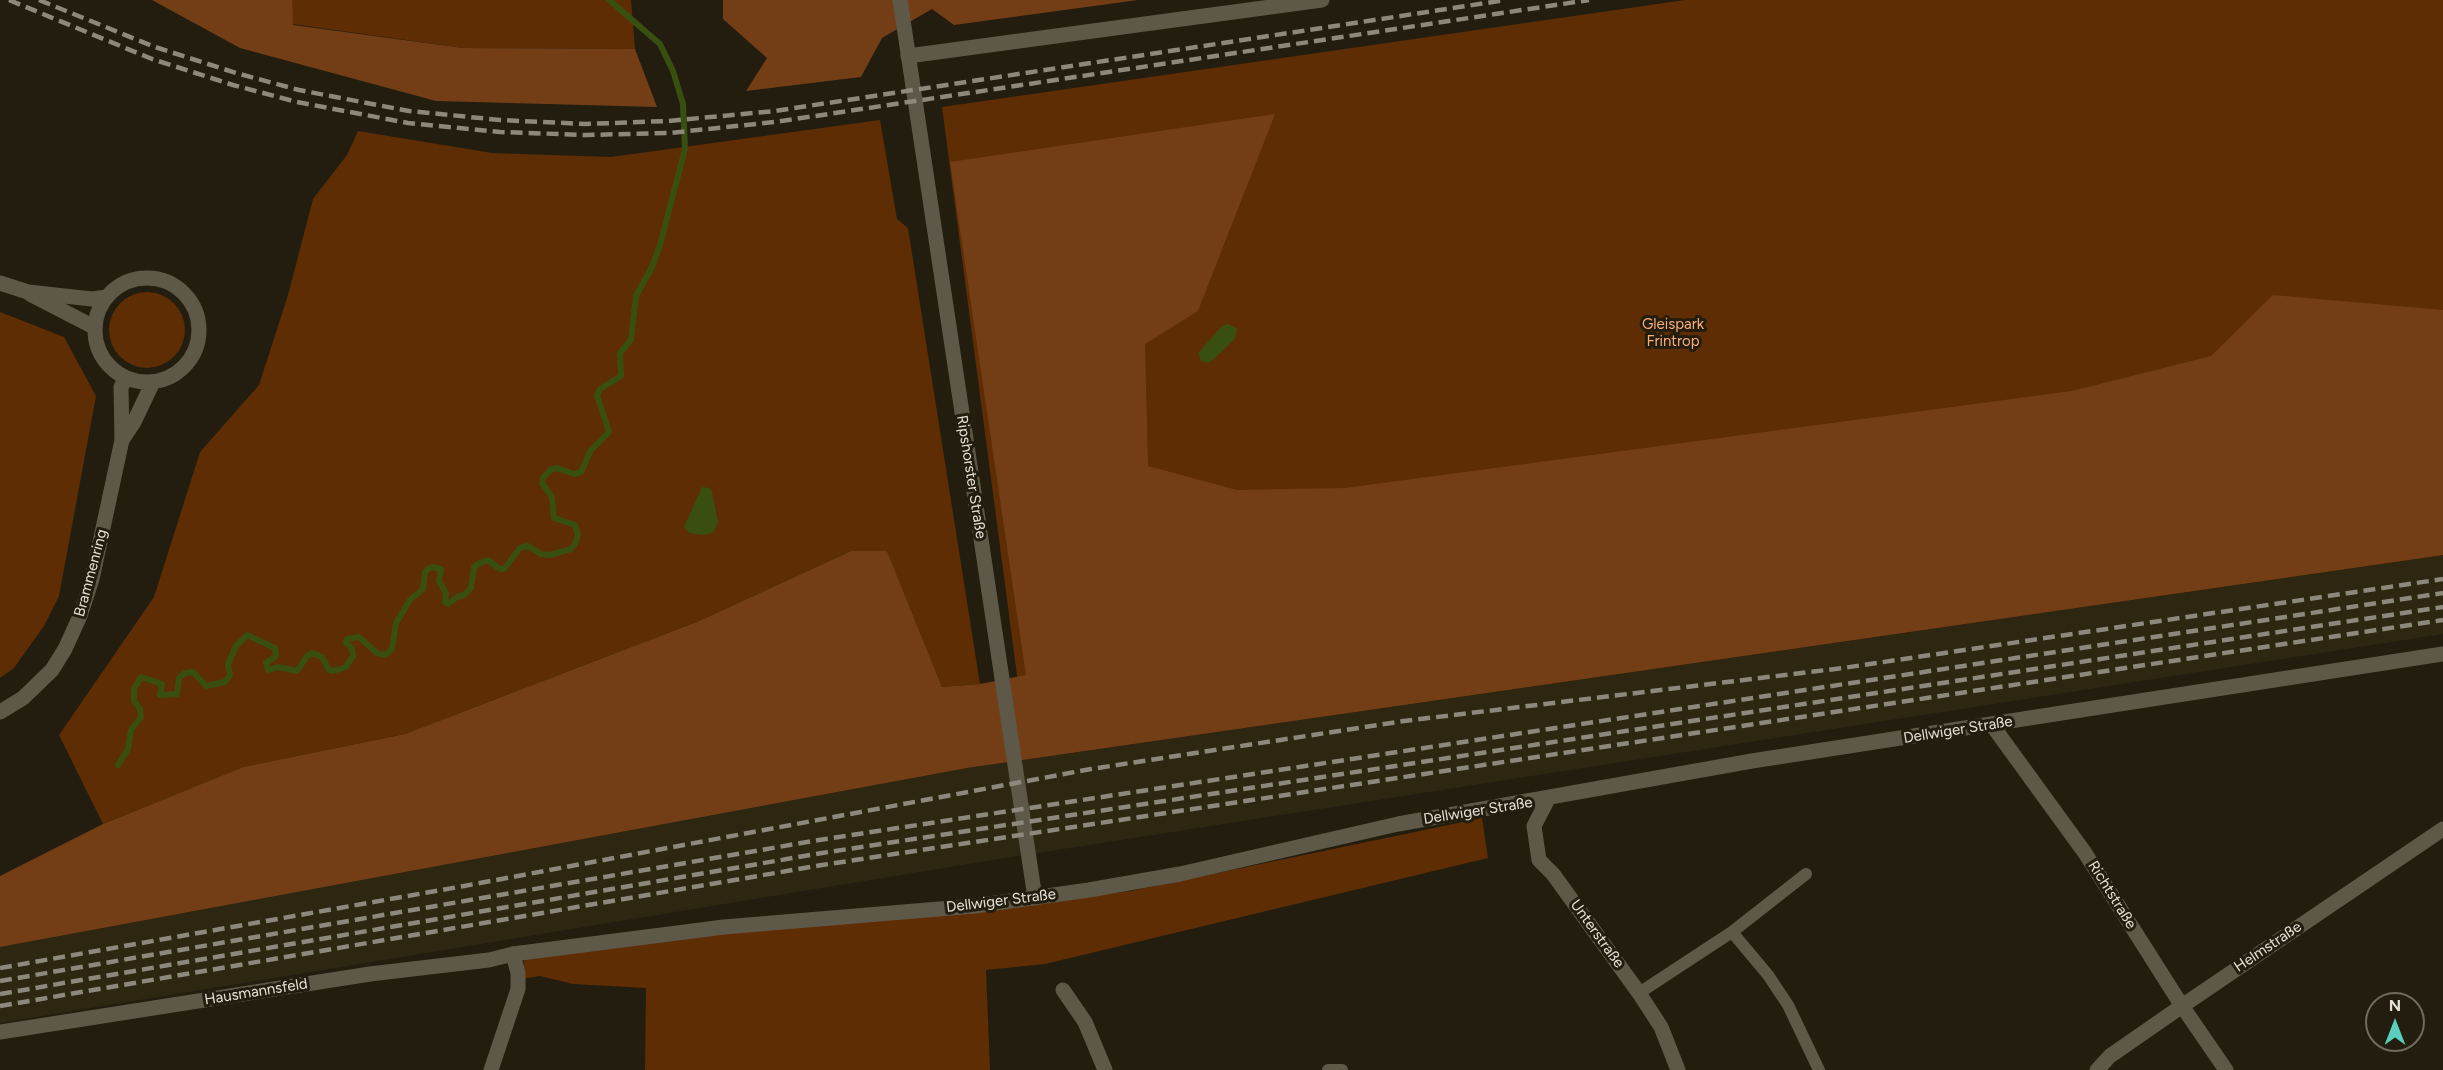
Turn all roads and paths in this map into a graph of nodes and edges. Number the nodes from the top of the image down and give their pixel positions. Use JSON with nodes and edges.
{"nodes":[{"id":1,"x":900,"y":0,"type":"edge"},
{"id":2,"x":1322,"y":0,"type":"edge"},
{"id":3,"x":908,"y":56,"type":"junction"},
{"id":4,"x":0,"y":283,"type":"edge"},
{"id":5,"x":28,"y":292,"type":"junction"},
{"id":6,"x":106,"y":297,"type":"junction"},
{"id":7,"x":94,"y":327,"type":"junction"},
{"id":8,"x":126,"y":378,"type":"junction"},
{"id":9,"x":153,"y":382,"type":"junction"},
{"id":10,"x":122,"y":440,"type":"junction"},
{"id":11,"x":2443,"y":654,"type":"edge"},
{"id":12,"x":0,"y":712,"type":"edge"},
{"id":13,"x":1992,"y":725,"type":"junction"},
{"id":14,"x":1548,"y":799,"type":"junction"},
{"id":15,"x":2443,"y":829,"type":"edge"},
{"id":16,"x":1806,"y":874,"type":"dead end"},
{"id":17,"x":1035,"y":898,"type":"junction"},
{"id":18,"x":1732,"y":932,"type":"junction"},
{"id":19,"x":513,"y":954,"type":"junction"},
{"id":20,"x":1063,"y":990,"type":"dead end"},
{"id":21,"x":1639,"y":993,"type":"junction"},
{"id":22,"x":2182,"y":1006,"type":"junction"},
{"id":23,"x":0,"y":1032,"type":"edge"},
{"id":24,"x":491,"y":1070,"type":"edge"},
{"id":25,"x":1105,"y":1070,"type":"edge"},
{"id":26,"x":1328,"y":1070,"type":"edge"},
{"id":27,"x":1342,"y":1070,"type":"edge"},
{"id":28,"x":1678,"y":1070,"type":"edge"},
{"id":29,"x":1819,"y":1070,"type":"edge"},
{"id":30,"x":2097,"y":1070,"type":"edge"},
{"id":31,"x":2226,"y":1070,"type":"edge"}],
"edges":[{"from":1,"to":3,"type":"street","name":"Ripshorster Straße"},
{"from":2,"to":3,"type":"street"},
{"from":3,"to":17,"type":"street","name":"Ripshorster Straße"},
{"from":4,"to":5,"type":"street"},
{"from":5,"to":6,"type":"street"},
{"from":5,"to":7,"type":"street"},
{"from":6,"to":7,"type":"street"},
{"from":6,"to":9,"type":"street"},
{"from":7,"to":8,"type":"street"},
{"from":8,"to":9,"type":"street"},
{"from":8,"to":10,"type":"street","name":"Brammenring"},
{"from":9,"to":10,"type":"street","name":"Brammenring"},
{"from":10,"to":12,"type":"street","name":"Brammenring"},
{"from":11,"to":13,"type":"street","name":"Dellwiger Straße"},
{"from":13,"to":14,"type":"street","name":"Dellwiger Straße"},
{"from":13,"to":22,"type":"street","name":"Richtstraße"},
{"from":14,"to":17,"type":"street","name":"Dellwiger Straße"},
{"from":14,"to":21,"type":"street","name":"Unterstraße"},
{"from":15,"to":22,"type":"street","name":"Helmstraße"},
{"from":16,"to":18,"type":"lane"},
{"from":17,"to":19,"type":"street","name":"Dellwiger Straße"},
{"from":18,"to":21,"type":"lane"},
{"from":18,"to":29,"type":"lane"},
{"from":19,"to":23,"type":"street","name":"Hausmannsfeld"},
{"from":19,"to":24,"type":"street"},
{"from":20,"to":25,"type":"street"},
{"from":21,"to":28,"type":"street","name":"Unterstraße"},
{"from":22,"to":30,"type":"street","name":"Helmstraße"},
{"from":22,"to":31,"type":"street","name":"Richtstraße"},
{"from":26,"to":27,"type":"lane"}]}
